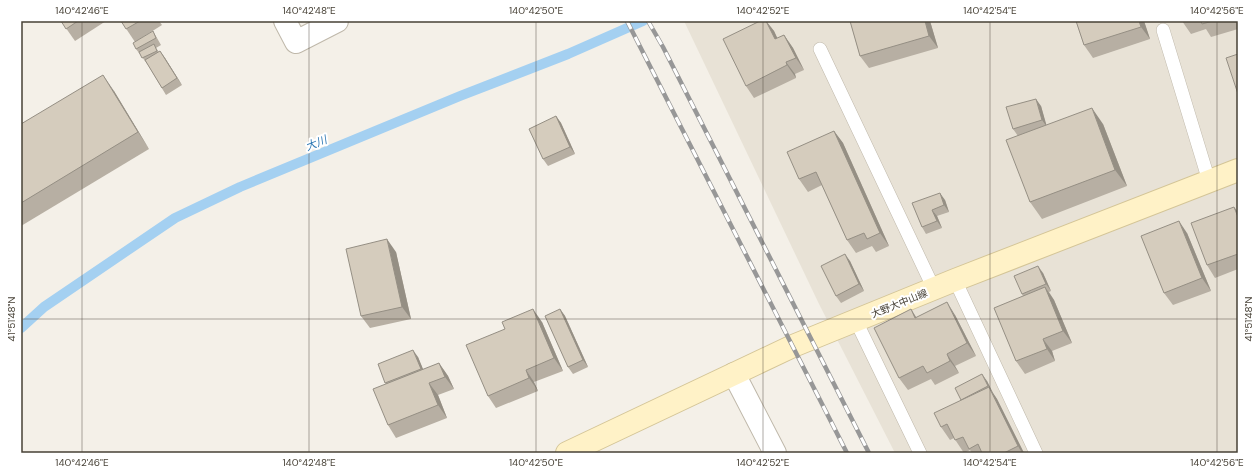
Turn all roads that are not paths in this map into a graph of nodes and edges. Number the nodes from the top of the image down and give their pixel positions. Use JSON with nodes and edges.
{"nodes":[{"id":1,"x":285,"y":21,"type":"edge"},
{"id":2,"x":337,"y":21,"type":"edge"},
{"id":3,"x":1163,"y":30,"type":"dead end"},
{"id":4,"x":820,"y":49,"type":"dead end"},
{"id":5,"x":1238,"y":170,"type":"edge"},
{"id":6,"x":1209,"y":182,"type":"junction"},
{"id":7,"x":955,"y":280,"type":"junction"},
{"id":8,"x":934,"y":289,"type":"junction"},
{"id":9,"x":856,"y":321,"type":"junction"},
{"id":10,"x":734,"y":374,"type":"junction"},
{"id":11,"x":566,"y":453,"type":"edge"},
{"id":12,"x":775,"y":453,"type":"edge"},
{"id":13,"x":920,"y":453,"type":"edge"},
{"id":14,"x":1036,"y":453,"type":"edge"}],
"edges":[{"from":1,"to":2,"type":"street"},
{"from":3,"to":6,"type":"lane"},
{"from":4,"to":8,"type":"lane"},
{"from":5,"to":6,"type":"main road","name":"大野大中山線"},
{"from":6,"to":7,"type":"main road","name":"大野大中山線"},
{"from":7,"to":8,"type":"main road","name":"大野大中山線"},
{"from":7,"to":14,"type":"lane"},
{"from":8,"to":9,"type":"main road","name":"大野大中山線"},
{"from":9,"to":10,"type":"main road","name":"大野大中山線"},
{"from":9,"to":13,"type":"lane"},
{"from":10,"to":11,"type":"main road","name":"大野大中山線"},
{"from":10,"to":12,"type":"street"}]}
